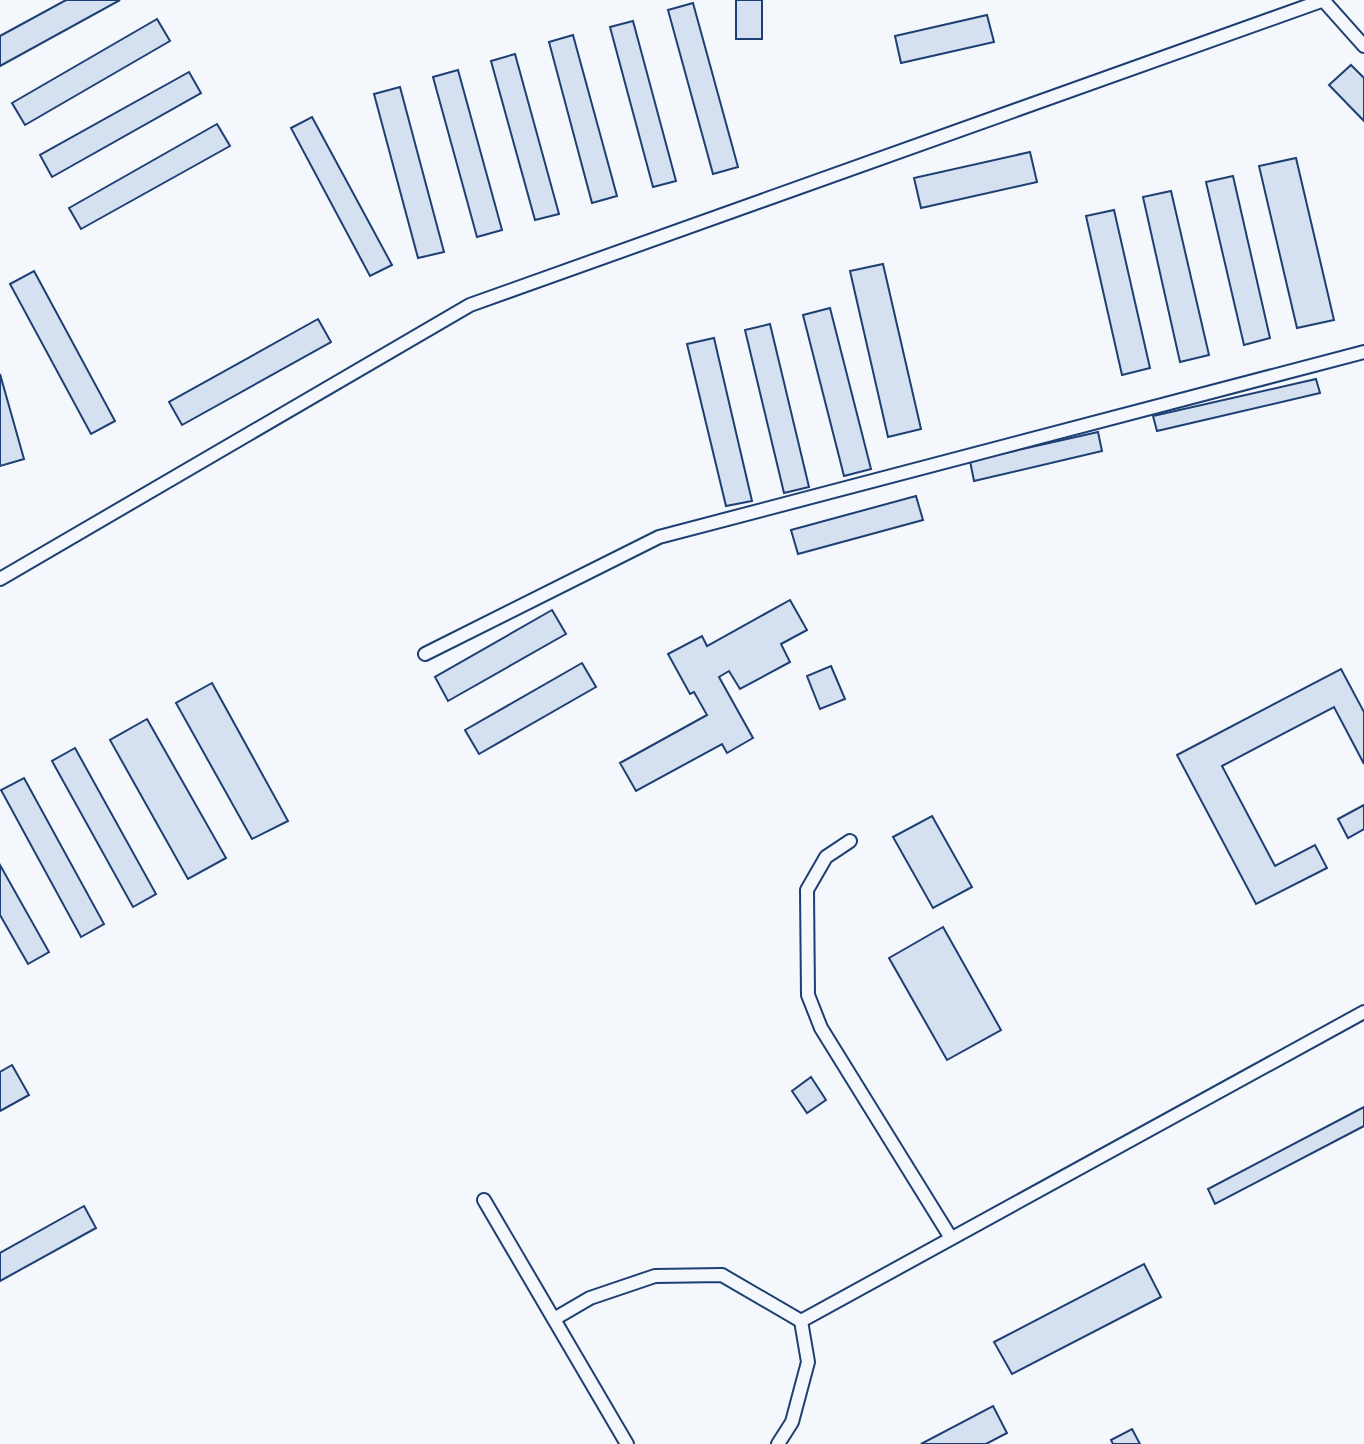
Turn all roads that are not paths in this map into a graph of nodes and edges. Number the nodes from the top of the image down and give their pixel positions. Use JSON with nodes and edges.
{"nodes":[{"id":1,"x":1324,"y":1,"type":"edge"},
{"id":2,"x":1364,"y":46,"type":"edge"},
{"id":3,"x":1364,"y":352,"type":"edge"},
{"id":4,"x":0,"y":579,"type":"edge"},
{"id":5,"x":425,"y":654,"type":"dead end"},
{"id":6,"x":850,"y":841,"type":"dead end"},
{"id":7,"x":1364,"y":1012,"type":"edge"},
{"id":8,"x":484,"y":1200,"type":"dead end"},
{"id":9,"x":951,"y":1238,"type":"junction"},
{"id":10,"x":554,"y":1319,"type":"junction"},
{"id":11,"x":801,"y":1321,"type":"junction"},
{"id":12,"x":627,"y":1444,"type":"edge"},
{"id":13,"x":778,"y":1444,"type":"edge"}],
"edges":[{"from":1,"to":2,"type":"lane"},
{"from":1,"to":4,"type":"lane"},
{"from":3,"to":5,"type":"lane"},
{"from":6,"to":9,"type":"lane"},
{"from":7,"to":9,"type":"lane"},
{"from":8,"to":10,"type":"lane"},
{"from":9,"to":11,"type":"lane"},
{"from":10,"to":11,"type":"lane"},
{"from":10,"to":12,"type":"lane"},
{"from":11,"to":13,"type":"lane"}]}
